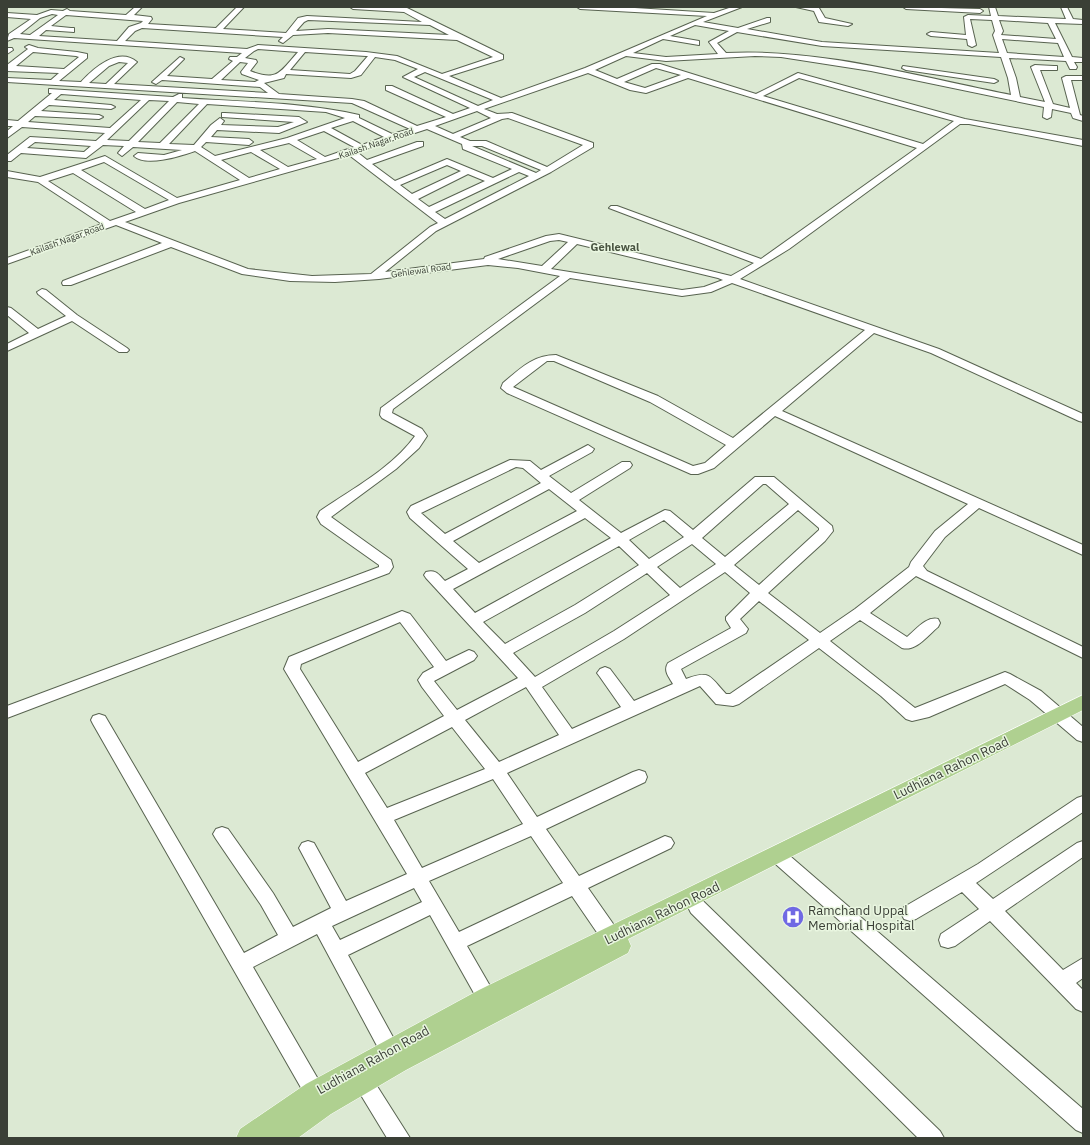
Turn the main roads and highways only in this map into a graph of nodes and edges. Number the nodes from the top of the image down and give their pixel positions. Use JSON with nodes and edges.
{"nodes":[{"id":1,"x":1083,"y":702,"type":"edge"},
{"id":2,"x":1068,"y":716,"type":"edge"},
{"id":3,"x":782,"y":859,"type":"junction"},
{"id":4,"x":615,"y":942,"type":"junction"},
{"id":5,"x":490,"y":1005,"type":"junction"},
{"id":6,"x":266,"y":1135,"type":"edge"}],
"edges":[{"from":1,"to":2,"type":"main road","name":"Ludhiana Rahon Road"},
{"from":2,"to":3,"type":"main road","name":"Ludhiana Rahon Road"},
{"from":3,"to":4,"type":"main road","name":"Ludhiana Rahon Road"},
{"from":3,"to":4,"type":"main road","name":"Ludhiana Rahon Road"},
{"from":4,"to":5,"type":"main road","name":"Ludhiana Rahon Road"},
{"from":5,"to":6,"type":"main road","name":"Ludhiana Rahon Road"},
{"from":5,"to":6,"type":"main road","name":"Ludhiana Rahon Road"}]}
